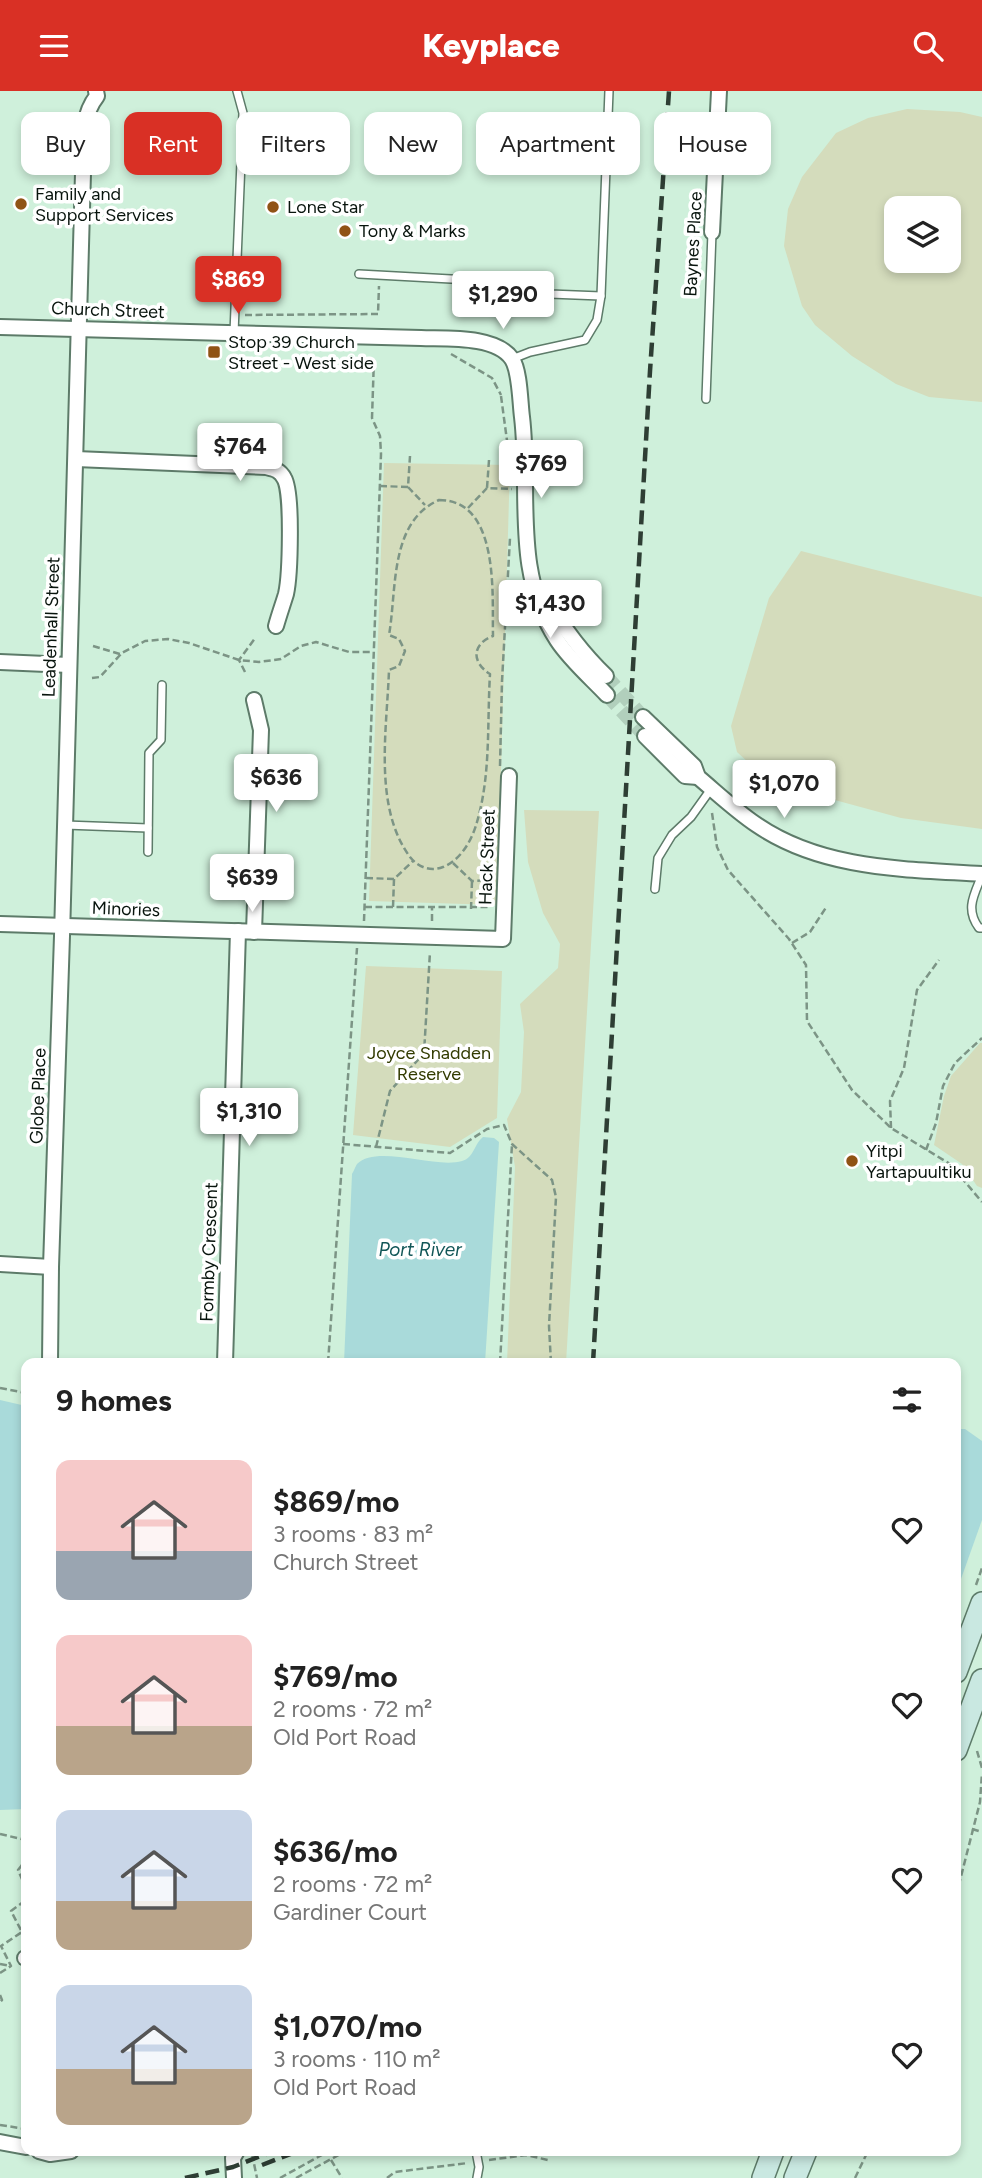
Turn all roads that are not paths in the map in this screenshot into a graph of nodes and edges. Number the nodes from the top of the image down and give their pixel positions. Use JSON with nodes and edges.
{"nodes":[{"id":1,"x":96,"y":91,"type":"edge"},
{"id":2,"x":237,"y":91,"type":"edge"},
{"id":3,"x":609,"y":91,"type":"edge"},
{"id":4,"x":719,"y":91,"type":"edge"},
{"id":5,"x":712,"y":232,"type":"joint"},
{"id":6,"x":359,"y":274,"type":"dead end"},
{"id":7,"x":601,"y":296,"type":"junction"},
{"id":8,"x":0,"y":327,"type":"edge"},
{"id":9,"x":79,"y":329,"type":"junction"},
{"id":10,"x":234,"y":333,"type":"junction"},
{"id":11,"x":512,"y":359,"type":"junction"},
{"id":12,"x":705,"y":399,"type":"dead end"},
{"id":13,"x":76,"y":459,"type":"junction"},
{"id":14,"x":532,"y":575,"type":"junction"},
{"id":15,"x":276,"y":626,"type":"dead end"},
{"id":16,"x":0,"y":661,"type":"edge"},
{"id":17,"x":69,"y":665,"type":"junction"},
{"id":18,"x":606,"y":676,"type":"tunnel mouth"},
{"id":19,"x":162,"y":685,"type":"dead end"},
{"id":20,"x":607,"y":695,"type":"tunnel mouth"},
{"id":21,"x":254,"y":700,"type":"dead end"},
{"id":22,"x":643,"y":717,"type":"tunnel mouth"},
{"id":23,"x":645,"y":736,"type":"tunnel mouth"},
{"id":24,"x":509,"y":776,"type":"dead end"},
{"id":25,"x":698,"y":778,"type":"junction"},
{"id":26,"x":712,"y":788,"type":"junction"},
{"id":27,"x":65,"y":825,"type":"junction"},
{"id":28,"x":148,"y":828,"type":"junction"},
{"id":29,"x":148,"y":852,"type":"dead end"},
{"id":30,"x":982,"y":875,"type":"edge"},
{"id":31,"x":655,"y":890,"type":"dead end"},
{"id":32,"x":0,"y":924,"type":"edge"},
{"id":33,"x":63,"y":926,"type":"junction"},
{"id":34,"x":982,"y":928,"type":"edge"},
{"id":35,"x":238,"y":931,"type":"junction"},
{"id":36,"x":254,"y":932,"type":"junction"},
{"id":37,"x":503,"y":939,"type":"joint"},
{"id":38,"x":0,"y":1264,"type":"edge"},
{"id":39,"x":51,"y":1267,"type":"junction"},
{"id":40,"x":50,"y":1358,"type":"edge"},
{"id":41,"x":225,"y":1358,"type":"edge"},
{"id":42,"x":982,"y":1603,"type":"edge"},
{"id":43,"x":961,"y":1659,"type":"edge"},
{"id":44,"x":982,"y":1679,"type":"edge"},
{"id":45,"x":965,"y":1747,"type":"edge"},
{"id":46,"x":0,"y":2141,"type":"edge"},
{"id":47,"x":21,"y":2144,"type":"edge"},
{"id":48,"x":232,"y":2156,"type":"edge"},
{"id":49,"x":477,"y":2156,"type":"edge"},
{"id":50,"x":771,"y":2156,"type":"edge"},
{"id":51,"x":804,"y":2156,"type":"edge"},
{"id":52,"x":234,"y":2178,"type":"edge"},
{"id":53,"x":477,"y":2178,"type":"edge"},
{"id":54,"x":763,"y":2178,"type":"edge"},
{"id":55,"x":795,"y":2178,"type":"edge"}],
"edges":[{"from":1,"to":9,"type":"street","name":"Leadenhall Street"},
{"from":2,"to":10,"type":"lane"},
{"from":3,"to":7,"type":"lane"},
{"from":4,"to":5,"type":"street","name":"Baynes Place"},
{"from":5,"to":12,"type":"lane","name":"Baynes Place"},
{"from":6,"to":7,"type":"lane"},
{"from":7,"to":11,"type":"lane"},
{"from":8,"to":9,"type":"street","name":"Church Street"},
{"from":9,"to":10,"type":"street","name":"Church Street"},
{"from":9,"to":13,"type":"street","name":"Leadenhall Street"},
{"from":10,"to":11,"type":"street","name":"Church Street"},
{"from":11,"to":14,"type":"street"},
{"from":13,"to":15,"type":"street"},
{"from":13,"to":17,"type":"street","name":"Leadenhall Street"},
{"from":14,"to":18,"type":"street"},
{"from":14,"to":20,"type":"street"},
{"from":16,"to":17,"type":"street"},
{"from":17,"to":27,"type":"street","name":"Leadenhall Street"},
{"from":19,"to":28,"type":"lane"},
{"from":21,"to":36,"type":"street"},
{"from":22,"to":25,"type":"street"},
{"from":23,"to":25,"type":"street"},
{"from":24,"to":37,"type":"street","name":"Hack Street"},
{"from":25,"to":26,"type":"street"},
{"from":26,"to":30,"type":"street"},
{"from":26,"to":31,"type":"lane"},
{"from":27,"to":28,"type":"lane"},
{"from":27,"to":33,"type":"street","name":"Leadenhall Street"},
{"from":28,"to":29,"type":"lane"},
{"from":30,"to":34,"type":"lane"},
{"from":32,"to":33,"type":"street","name":"Minories"},
{"from":33,"to":35,"type":"street","name":"Minories"},
{"from":33,"to":39,"type":"street","name":"Globe Place"},
{"from":35,"to":36,"type":"street","name":"Minories"},
{"from":35,"to":41,"type":"street","name":"Formby Crescent"},
{"from":36,"to":37,"type":"street","name":"Minories"},
{"from":38,"to":39,"type":"street"},
{"from":39,"to":40,"type":"street"},
{"from":42,"to":43,"type":"main road"},
{"from":44,"to":45,"type":"main road"},
{"from":46,"to":47,"type":"street"},
{"from":48,"to":52,"type":"street"},
{"from":49,"to":53,"type":"lane"},
{"from":50,"to":54,"type":"main road"},
{"from":51,"to":55,"type":"main road"}]}
